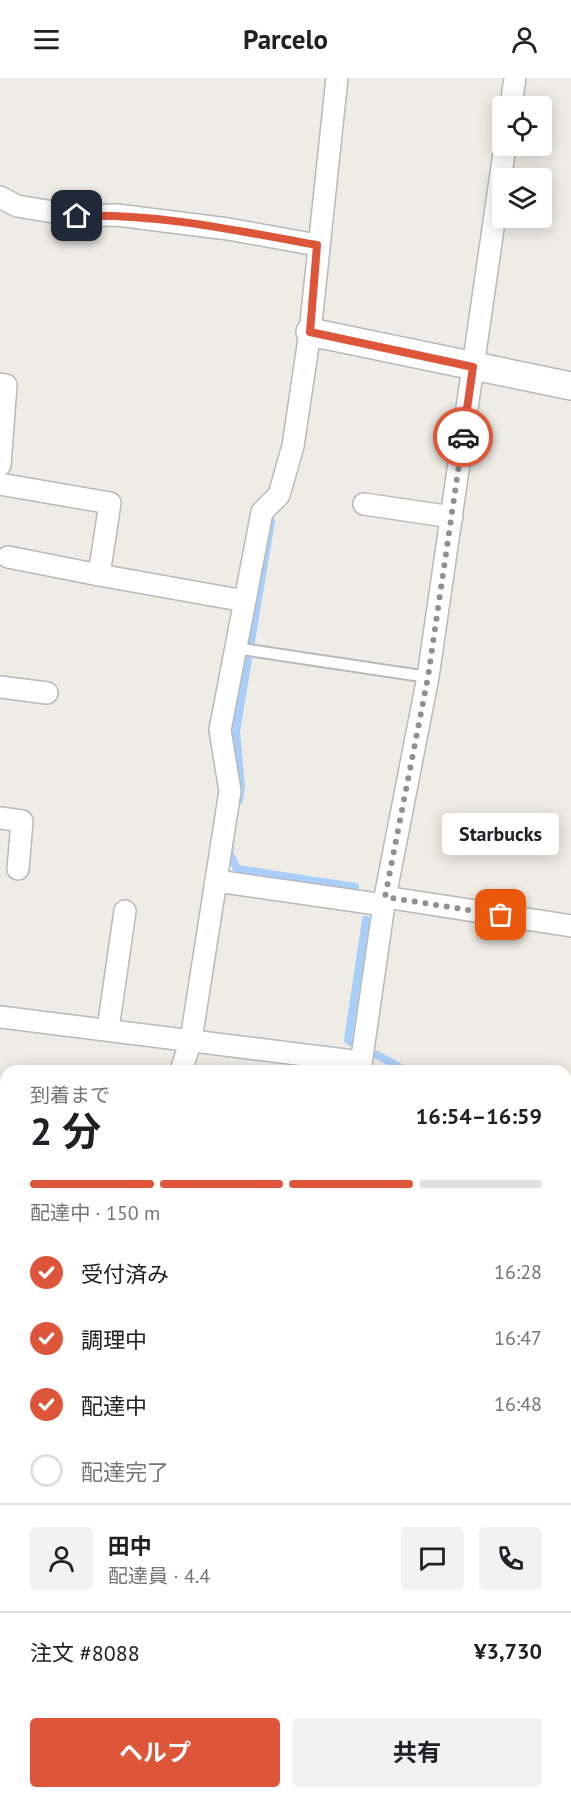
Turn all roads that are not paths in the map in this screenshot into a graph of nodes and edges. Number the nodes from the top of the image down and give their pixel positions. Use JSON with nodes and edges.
{"nodes":[{"id":1,"x":337,"y":78,"type":"edge"},
{"id":2,"x":515,"y":78,"type":"edge"},
{"id":3,"x":512,"y":96,"type":"edge"},
{"id":4,"x":504,"y":156,"type":"edge"},
{"id":5,"x":0,"y":196,"type":"edge"},
{"id":6,"x":317,"y":245,"type":"junction"},
{"id":7,"x":310,"y":332,"type":"junction"},
{"id":8,"x":473,"y":367,"type":"junction"},
{"id":9,"x":0,"y":384,"type":"edge"},
{"id":10,"x":571,"y":387,"type":"edge"},
{"id":11,"x":0,"y":465,"type":"edge"},
{"id":12,"x":0,"y":484,"type":"edge"},
{"id":13,"x":364,"y":504,"type":"dead end"},
{"id":14,"x":452,"y":517,"type":"junction"},
{"id":15,"x":8,"y":557,"type":"dead end"},
{"id":16,"x":99,"y":575,"type":"junction"},
{"id":17,"x":244,"y":601,"type":"junction"},
{"id":18,"x":238,"y":648,"type":"junction"},
{"id":19,"x":428,"y":677,"type":"junction"},
{"id":20,"x":0,"y":687,"type":"edge"},
{"id":21,"x":47,"y":693,"type":"dead end"},
{"id":22,"x":0,"y":818,"type":"edge"},
{"id":23,"x":18,"y":869,"type":"dead end"},
{"id":24,"x":216,"y":881,"type":"junction"},
{"id":25,"x":385,"y":901,"type":"junction"},
{"id":26,"x":125,"y":910,"type":"dead end"},
{"id":27,"x":571,"y":926,"type":"edge"},
{"id":28,"x":0,"y":1017,"type":"edge"},
{"id":29,"x":108,"y":1029,"type":"junction"},
{"id":30,"x":191,"y":1040,"type":"junction"},
{"id":31,"x":183,"y":1065,"type":"edge"},
{"id":32,"x":347,"y":1065,"type":"edge"},
{"id":33,"x":360,"y":1065,"type":"edge"}],
"edges":[{"from":1,"to":6,"type":"street"},
{"from":2,"to":3,"type":"street"},
{"from":4,"to":8,"type":"street"},
{"from":5,"to":6,"type":"street"},
{"from":6,"to":7,"type":"street"},
{"from":7,"to":8,"type":"street"},
{"from":7,"to":17,"type":"street"},
{"from":8,"to":10,"type":"street"},
{"from":8,"to":14,"type":"street"},
{"from":9,"to":11,"type":"street"},
{"from":12,"to":16,"type":"street"},
{"from":13,"to":14,"type":"street"},
{"from":14,"to":19,"type":"street"},
{"from":15,"to":16,"type":"street"},
{"from":16,"to":17,"type":"street"},
{"from":17,"to":18,"type":"street"},
{"from":18,"to":19,"type":"lane"},
{"from":18,"to":24,"type":"street"},
{"from":19,"to":25,"type":"street"},
{"from":20,"to":21,"type":"street"},
{"from":22,"to":23,"type":"street"},
{"from":24,"to":25,"type":"street"},
{"from":24,"to":30,"type":"street"},
{"from":25,"to":27,"type":"street"},
{"from":25,"to":33,"type":"street"},
{"from":26,"to":29,"type":"street"},
{"from":28,"to":29,"type":"street"},
{"from":29,"to":30,"type":"street"},
{"from":30,"to":31,"type":"street"},
{"from":30,"to":32,"type":"street"}]}
